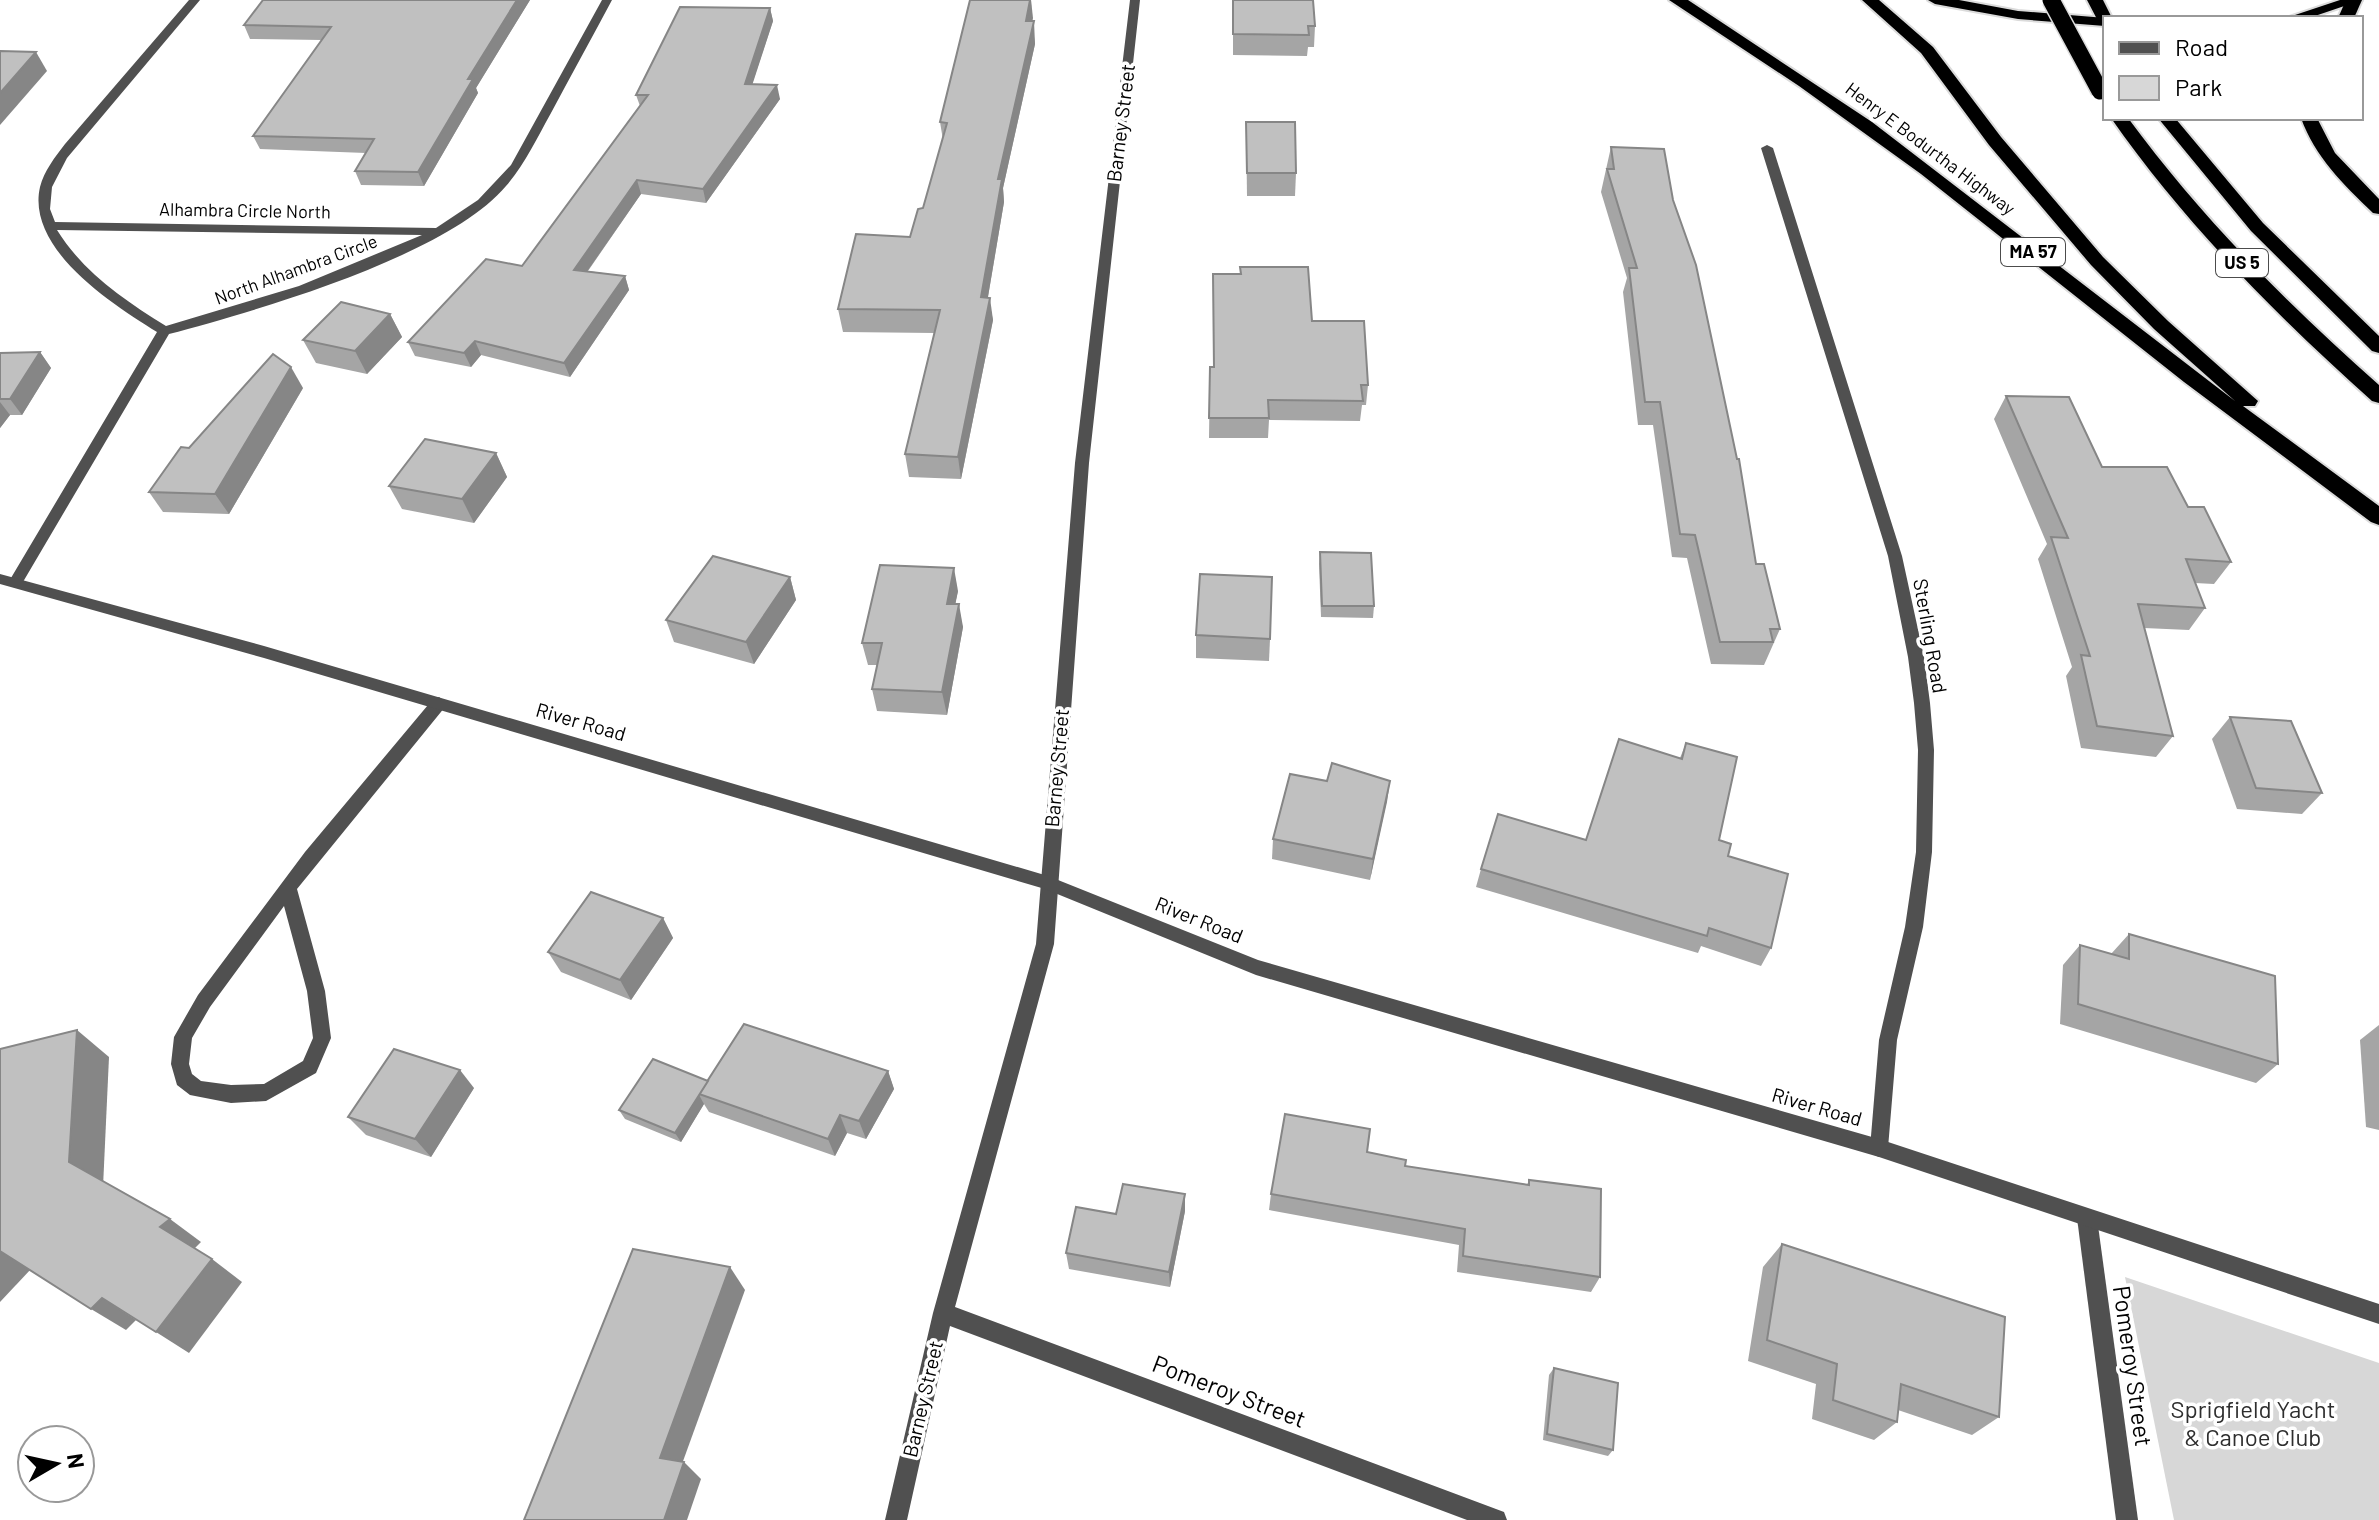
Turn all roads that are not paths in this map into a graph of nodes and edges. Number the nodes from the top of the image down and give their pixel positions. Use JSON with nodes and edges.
{"nodes":[{"id":1,"x":195,"y":0,"type":"edge"},
{"id":2,"x":607,"y":0,"type":"edge"},
{"id":3,"x":1135,"y":0,"type":"edge"},
{"id":4,"x":1677,"y":0,"type":"edge"},
{"id":5,"x":1870,"y":0,"type":"edge"},
{"id":6,"x":1935,"y":0,"type":"edge"},
{"id":7,"x":2051,"y":0,"type":"edge"},
{"id":8,"x":2354,"y":0,"type":"edge"},
{"id":9,"x":2300,"y":16,"type":"edge"},
{"id":10,"x":2103,"y":21,"type":"edge"},
{"id":11,"x":2102,"y":95,"type":"edge"},
{"id":12,"x":2121,"y":120,"type":"edge"},
{"id":13,"x":2168,"y":120,"type":"edge"},
{"id":14,"x":2310,"y":120,"type":"edge"},
{"id":15,"x":1767,"y":148,"type":"dead end"},
{"id":16,"x":2379,"y":209,"type":"edge"},
{"id":17,"x":49,"y":226,"type":"junction"},
{"id":18,"x":440,"y":232,"type":"junction"},
{"id":19,"x":164,"y":331,"type":"junction"},
{"id":20,"x":2379,"y":347,"type":"edge"},
{"id":21,"x":2379,"y":396,"type":"edge"},
{"id":22,"x":2379,"y":515,"type":"edge"},
{"id":23,"x":7,"y":581,"type":"edge"},
{"id":24,"x":439,"y":703,"type":"junction"},
{"id":25,"x":1048,"y":883,"type":"junction"},
{"id":26,"x":288,"y":888,"type":"junction"},
{"id":27,"x":1879,"y":1148,"type":"junction"},
{"id":28,"x":2087,"y":1218,"type":"junction"},
{"id":29,"x":943,"y":1313,"type":"junction"},
{"id":30,"x":2379,"y":1314,"type":"edge"},
{"id":31,"x":896,"y":1520,"type":"edge"},
{"id":32,"x":1496,"y":1520,"type":"edge"},
{"id":33,"x":2127,"y":1520,"type":"edge"}],
"edges":[{"from":1,"to":17,"type":"street"},
{"from":2,"to":18,"type":"street","name":"North Alhambra Circle"},
{"from":3,"to":25,"type":"street","name":"Barney Street"},
{"from":4,"to":22,"type":"highway","name":"Henry E Bodurtha Highway","number":"MA 57"},
{"from":5,"to":22,"type":"highway"},
{"from":6,"to":10,"type":"highway"},
{"from":7,"to":11,"type":"highway","bridge":true},
{"from":8,"to":9,"type":"highway"},
{"from":12,"to":21,"type":"highway","number":"US 5"},
{"from":13,"to":20,"type":"highway","number":"US 5"},
{"from":14,"to":16,"type":"highway"},
{"from":15,"to":27,"type":"street","name":"Sterling Road"},
{"from":17,"to":18,"type":"street","name":"Alhambra Circle North"},
{"from":17,"to":19,"type":"street"},
{"from":18,"to":19,"type":"street","name":"North Alhambra Circle"},
{"from":19,"to":23,"type":"street"},
{"from":23,"to":24,"type":"street","name":"River Road"},
{"from":24,"to":25,"type":"street","name":"River Road"},
{"from":24,"to":26,"type":"street"},
{"from":25,"to":27,"type":"street","name":"River Road"},
{"from":25,"to":29,"type":"street","name":"Barney Street"},
{"from":26,"to":26,"type":"street"},
{"from":27,"to":28,"type":"street","name":"River Road"},
{"from":28,"to":30,"type":"street","name":"River Road"},
{"from":28,"to":33,"type":"street","name":"Pomeroy Street"},
{"from":29,"to":31,"type":"street","name":"Barney Street"},
{"from":29,"to":32,"type":"street","name":"Pomeroy Street"}]}
